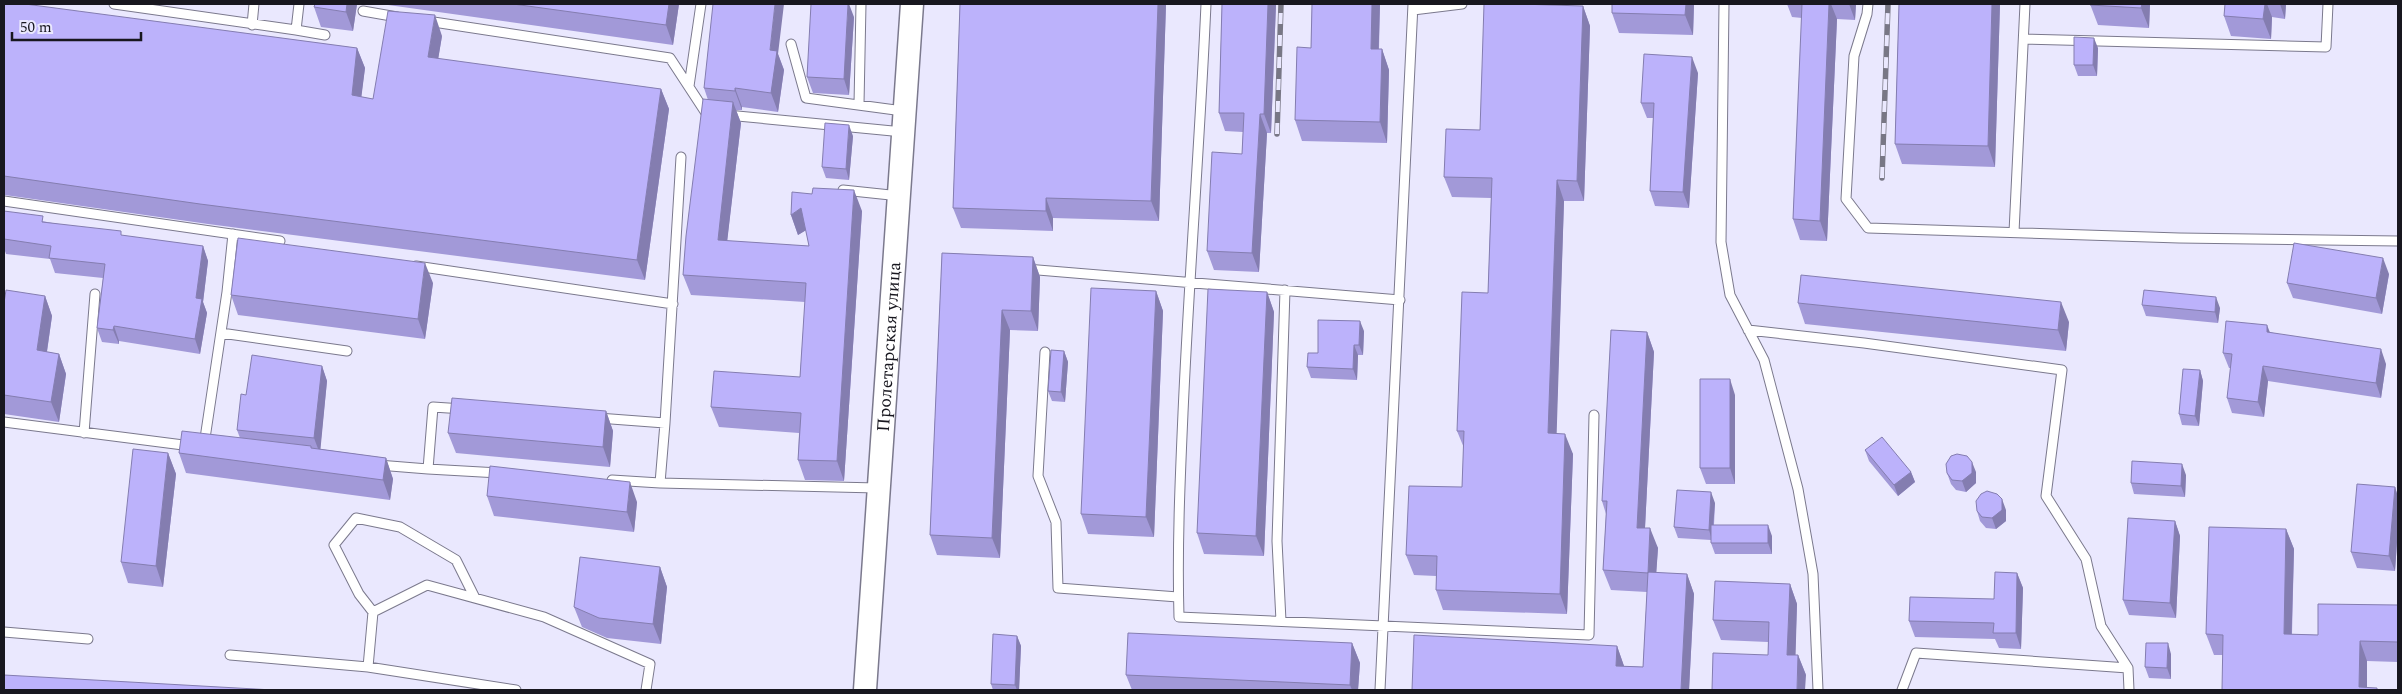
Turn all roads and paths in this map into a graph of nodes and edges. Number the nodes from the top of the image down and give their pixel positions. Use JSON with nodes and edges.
{"nodes":[{"id":1,"x":114,"y":4,"type":"edge"},
{"id":2,"x":254,"y":4,"type":"edge"},
{"id":3,"x":299,"y":4,"type":"edge"},
{"id":4,"x":701,"y":4,"type":"edge"},
{"id":5,"x":861,"y":4,"type":"edge"},
{"id":6,"x":912,"y":4,"type":"edge"},
{"id":7,"x":1206,"y":4,"type":"edge"},
{"id":8,"x":1462,"y":4,"type":"edge"},
{"id":9,"x":1724,"y":4,"type":"edge"},
{"id":10,"x":1868,"y":4,"type":"edge"},
{"id":11,"x":2025,"y":4,"type":"edge"},
{"id":12,"x":2328,"y":4,"type":"edge"},
{"id":13,"x":1413,"y":7,"type":"edge"},
{"id":14,"x":363,"y":12,"type":"dead end"},
{"id":15,"x":402,"y":17,"type":"edge"},
{"id":16,"x":422,"y":20,"type":"edge"},
{"id":17,"x":252,"y":25,"type":"junction"},
{"id":18,"x":296,"y":30,"type":"junction"},
{"id":19,"x":325,"y":35,"type":"dead end"},
{"id":20,"x":2024,"y":39,"type":"junction"},
{"id":21,"x":791,"y":44,"type":"dead end"},
{"id":22,"x":689,"y":86,"type":"junction"},
{"id":23,"x":859,"y":104,"type":"junction"},
{"id":24,"x":905,"y":122,"type":"junction"},
{"id":25,"x":681,"y":157,"type":"dead end"},
{"id":26,"x":834,"y":189,"type":"edge"},
{"id":27,"x":900,"y":196,"type":"junction"},
{"id":28,"x":4,"y":201,"type":"edge"},
{"id":29,"x":2014,"y":232,"type":"junction"},
{"id":30,"x":233,"y":234,"type":"junction"},
{"id":31,"x":280,"y":241,"type":"dead end"},
{"id":32,"x":2398,"y":241,"type":"edge"},
{"id":33,"x":410,"y":265,"type":"edge"},
{"id":34,"x":1017,"y":268,"type":"edge"},
{"id":35,"x":1189,"y":282,"type":"junction"},
{"id":36,"x":1285,"y":290,"type":"junction"},
{"id":37,"x":95,"y":294,"type":"dead end"},
{"id":38,"x":1400,"y":300,"type":"junction"},
{"id":39,"x":673,"y":304,"type":"junction"},
{"id":40,"x":1748,"y":330,"type":"junction"},
{"id":41,"x":221,"y":333,"type":"junction"},
{"id":42,"x":346,"y":351,"type":"dead end"},
{"id":43,"x":1045,"y":352,"type":"dead end"},
{"id":44,"x":472,"y":409,"type":"edge"},
{"id":45,"x":1594,"y":415,"type":"dead end"},
{"id":46,"x":588,"y":418,"type":"edge"},
{"id":47,"x":4,"y":422,"type":"edge"},
{"id":48,"x":665,"y":423,"type":"junction"},
{"id":49,"x":84,"y":433,"type":"junction"},
{"id":50,"x":204,"y":447,"type":"junction"},
{"id":51,"x":214,"y":449,"type":"edge"},
{"id":52,"x":370,"y":464,"type":"edge"},
{"id":53,"x":428,"y":469,"type":"junction"},
{"id":54,"x":505,"y":474,"type":"edge"},
{"id":55,"x":602,"y":480,"type":"edge"},
{"id":56,"x":660,"y":483,"type":"junction"},
{"id":57,"x":877,"y":488,"type":"junction"},
{"id":58,"x":1178,"y":597,"type":"junction"},
{"id":59,"x":475,"y":598,"type":"junction"},
{"id":60,"x":374,"y":612,"type":"junction"},
{"id":61,"x":1281,"y":621,"type":"junction"},
{"id":62,"x":1383,"y":628,"type":"junction"},
{"id":63,"x":4,"y":632,"type":"edge"},
{"id":64,"x":88,"y":639,"type":"dead end"},
{"id":65,"x":230,"y":655,"type":"dead end"},
{"id":66,"x":368,"y":667,"type":"junction"},
{"id":67,"x":2128,"y":668,"type":"junction"},
{"id":68,"x":516,"y":690,"type":"edge"},
{"id":69,"x":646,"y":690,"type":"edge"},
{"id":70,"x":864,"y":690,"type":"edge"},
{"id":71,"x":1380,"y":690,"type":"edge"},
{"id":72,"x":1818,"y":690,"type":"edge"},
{"id":73,"x":1902,"y":690,"type":"edge"},
{"id":74,"x":2129,"y":690,"type":"edge"}],
"edges":[{"from":1,"to":17,"type":"lane"},
{"from":2,"to":17,"type":"lane"},
{"from":3,"to":18,"type":"lane"},
{"from":4,"to":22,"type":"lane"},
{"from":5,"to":23,"type":"lane"},
{"from":6,"to":24,"type":"street","name":"Пролетарская улица"},
{"from":7,"to":35,"type":"lane"},
{"from":8,"to":13,"type":"lane"},
{"from":9,"to":40,"type":"lane"},
{"from":10,"to":29,"type":"lane"},
{"from":11,"to":20,"type":"lane"},
{"from":12,"to":20,"type":"lane"},
{"from":13,"to":38,"type":"lane"},
{"from":14,"to":15,"type":"lane"},
{"from":16,"to":22,"type":"lane"},
{"from":17,"to":18,"type":"lane"},
{"from":18,"to":19,"type":"lane"},
{"from":20,"to":29,"type":"lane"},
{"from":21,"to":23,"type":"lane"},
{"from":22,"to":24,"type":"lane"},
{"from":23,"to":24,"type":"lane"},
{"from":24,"to":27,"type":"street","name":"Пролетарская улица"},
{"from":25,"to":39,"type":"lane"},
{"from":26,"to":27,"type":"lane"},
{"from":27,"to":57,"type":"street","name":"Пролетарская улица"},
{"from":28,"to":30,"type":"lane"},
{"from":29,"to":32,"type":"lane"},
{"from":30,"to":31,"type":"lane"},
{"from":30,"to":41,"type":"lane"},
{"from":33,"to":39,"type":"lane"},
{"from":34,"to":35,"type":"lane"},
{"from":35,"to":36,"type":"lane"},
{"from":35,"to":58,"type":"lane"},
{"from":36,"to":38,"type":"lane"},
{"from":36,"to":61,"type":"lane"},
{"from":37,"to":49,"type":"lane"},
{"from":38,"to":62,"type":"lane"},
{"from":39,"to":48,"type":"lane"},
{"from":40,"to":67,"type":"lane"},
{"from":40,"to":72,"type":"lane"},
{"from":41,"to":42,"type":"lane"},
{"from":41,"to":50,"type":"lane"},
{"from":43,"to":58,"type":"lane"},
{"from":44,"to":53,"type":"lane"},
{"from":45,"to":62,"type":"lane"},
{"from":46,"to":48,"type":"lane"},
{"from":47,"to":49,"type":"lane"},
{"from":48,"to":56,"type":"lane"},
{"from":49,"to":50,"type":"lane"},
{"from":50,"to":51,"type":"lane"},
{"from":52,"to":53,"type":"lane"},
{"from":53,"to":54,"type":"lane"},
{"from":55,"to":56,"type":"lane"},
{"from":56,"to":57,"type":"lane"},
{"from":57,"to":70,"type":"street","name":"Пролетарская улица"},
{"from":58,"to":61,"type":"lane"},
{"from":59,"to":60,"type":"lane"},
{"from":59,"to":60,"type":"lane"},
{"from":59,"to":69,"type":"lane"},
{"from":60,"to":66,"type":"lane"},
{"from":61,"to":62,"type":"lane"},
{"from":62,"to":71,"type":"lane"},
{"from":63,"to":64,"type":"lane"},
{"from":65,"to":66,"type":"lane"},
{"from":66,"to":68,"type":"lane"},
{"from":67,"to":73,"type":"lane"},
{"from":67,"to":74,"type":"lane"}]}
